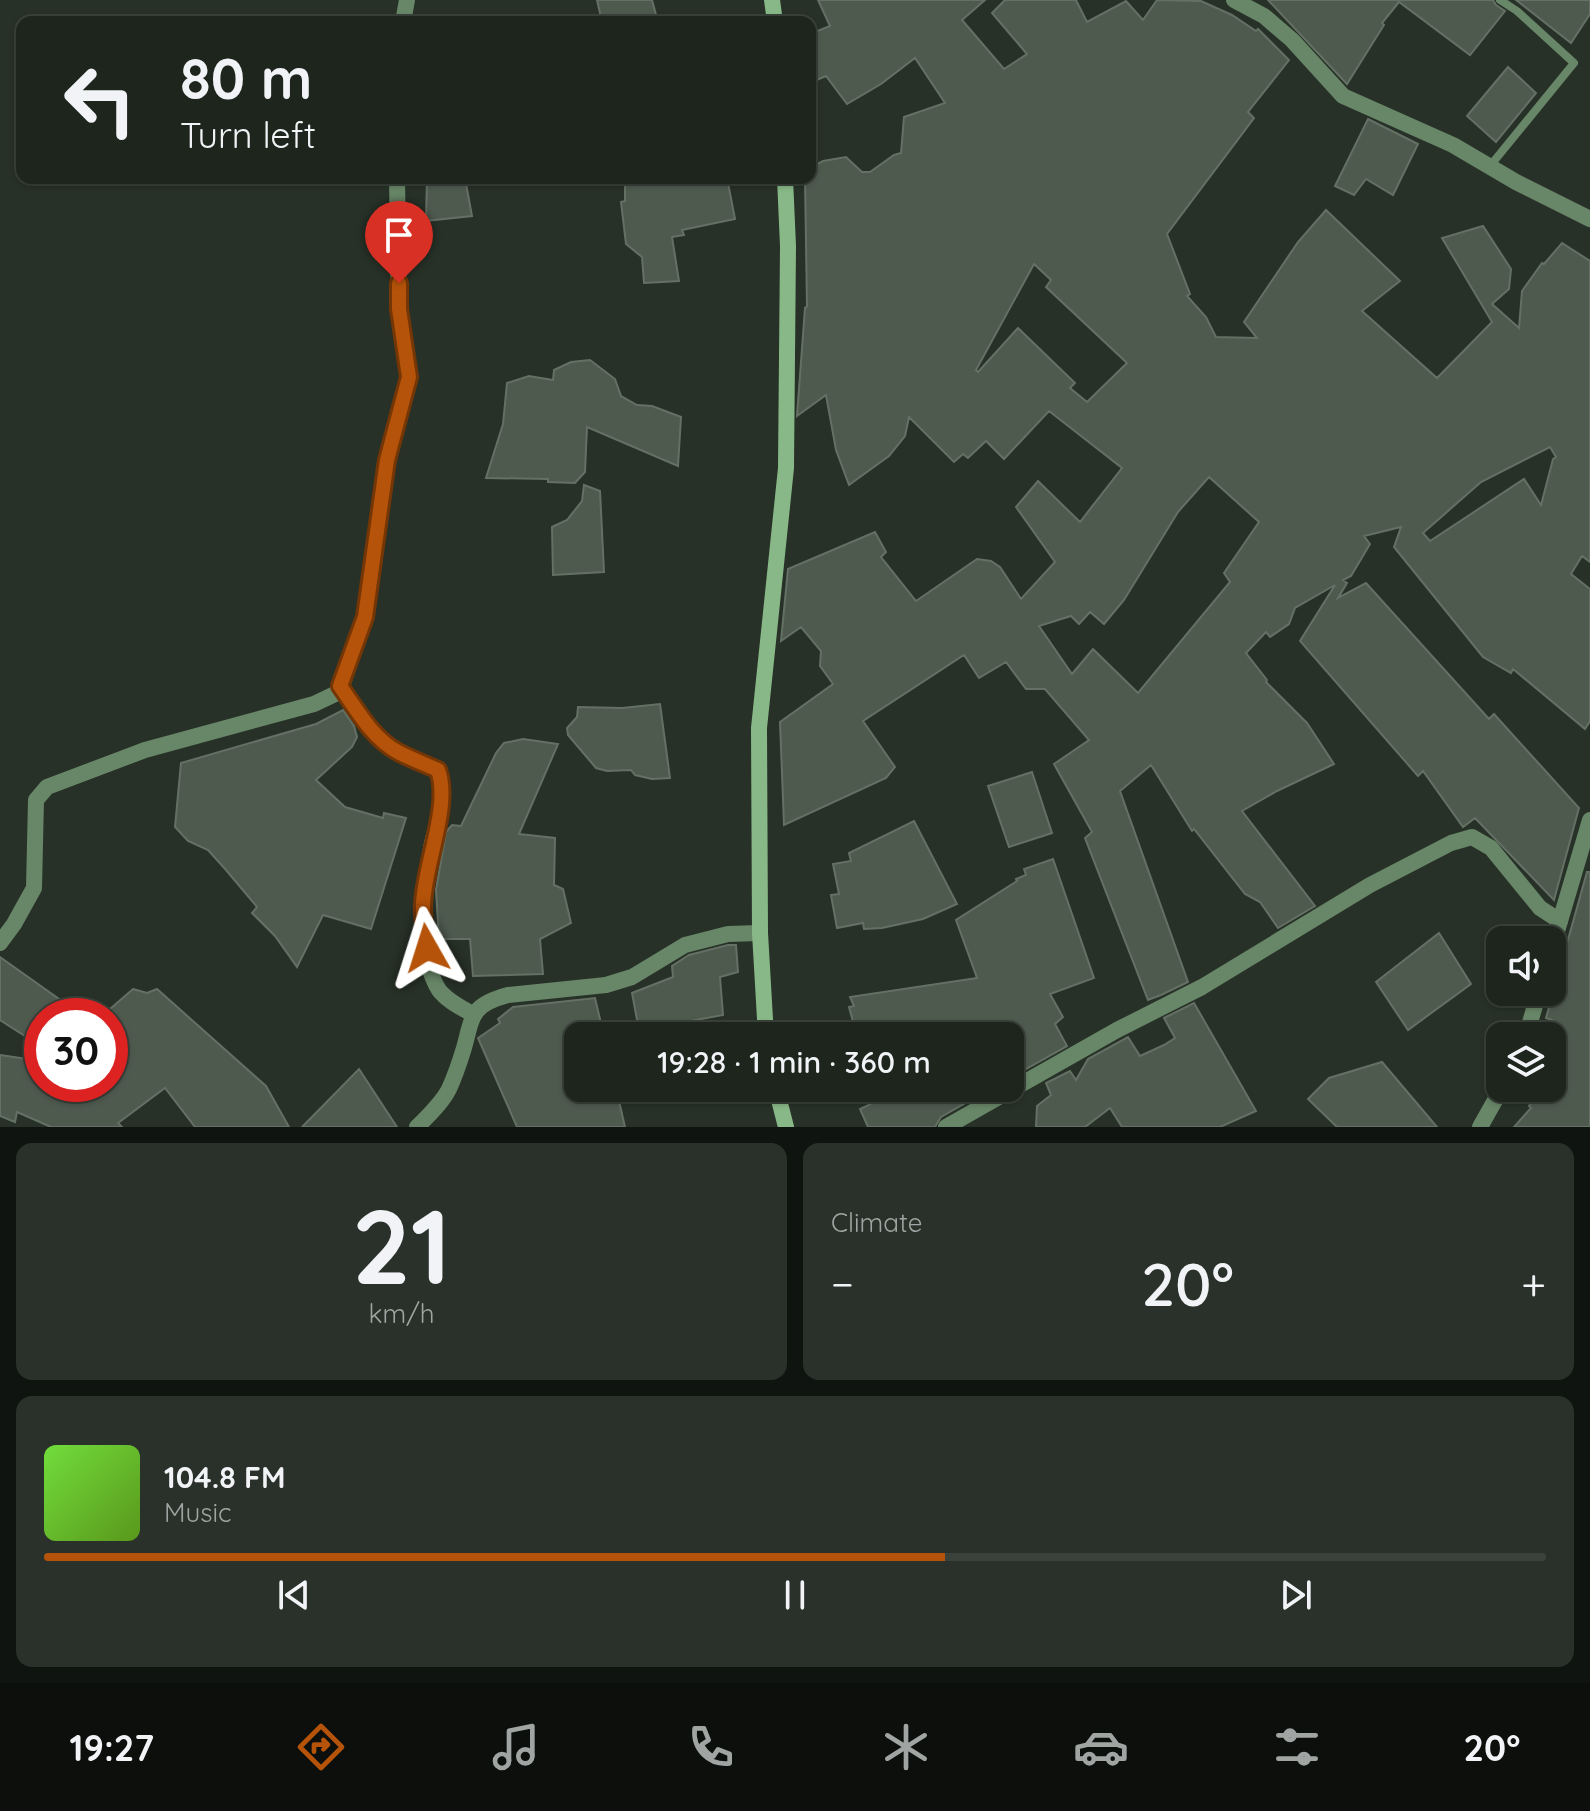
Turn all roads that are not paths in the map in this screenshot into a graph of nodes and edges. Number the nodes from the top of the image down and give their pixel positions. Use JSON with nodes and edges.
{"nodes":[{"id":1,"x":1234,"y":0,"type":"edge"},
{"id":2,"x":1500,"y":0,"type":"edge"},
{"id":3,"x":1489,"y":167,"type":"junction"},
{"id":4,"x":397,"y":184,"type":"edge"},
{"id":5,"x":785,"y":184,"type":"edge"},
{"id":6,"x":1590,"y":219,"type":"edge"},
{"id":7,"x":340,"y":686,"type":"junction"},
{"id":8,"x":1590,"y":820,"type":"edge"},
{"id":9,"x":1560,"y":921,"type":"junction"},
{"id":10,"x":1559,"y":926,"type":"edge"},
{"id":11,"x":760,"y":933,"type":"junction"},
{"id":12,"x":0,"y":943,"type":"edge"},
{"id":13,"x":474,"y":1015,"type":"junction"},
{"id":14,"x":765,"y":1022,"type":"edge"},
{"id":15,"x":780,"y":1102,"type":"edge"},
{"id":16,"x":1494,"y":1102,"type":"edge"},
{"id":17,"x":417,"y":1127,"type":"edge"},
{"id":18,"x":786,"y":1127,"type":"edge"},
{"id":19,"x":946,"y":1127,"type":"edge"},
{"id":20,"x":1480,"y":1127,"type":"edge"}],
"edges":[{"from":1,"to":3,"type":"street"},
{"from":2,"to":3,"type":"lane"},
{"from":3,"to":6,"type":"street"},
{"from":4,"to":7,"type":"street"},
{"from":5,"to":11,"type":"street"},
{"from":7,"to":12,"type":"street"},
{"from":7,"to":13,"type":"street"},
{"from":8,"to":9,"type":"street"},
{"from":9,"to":10,"type":"street"},
{"from":9,"to":19,"type":"street"},
{"from":11,"to":13,"type":"street"},
{"from":11,"to":14,"type":"street"},
{"from":13,"to":17,"type":"street"},
{"from":15,"to":18,"type":"street"},
{"from":16,"to":20,"type":"street"}]}
